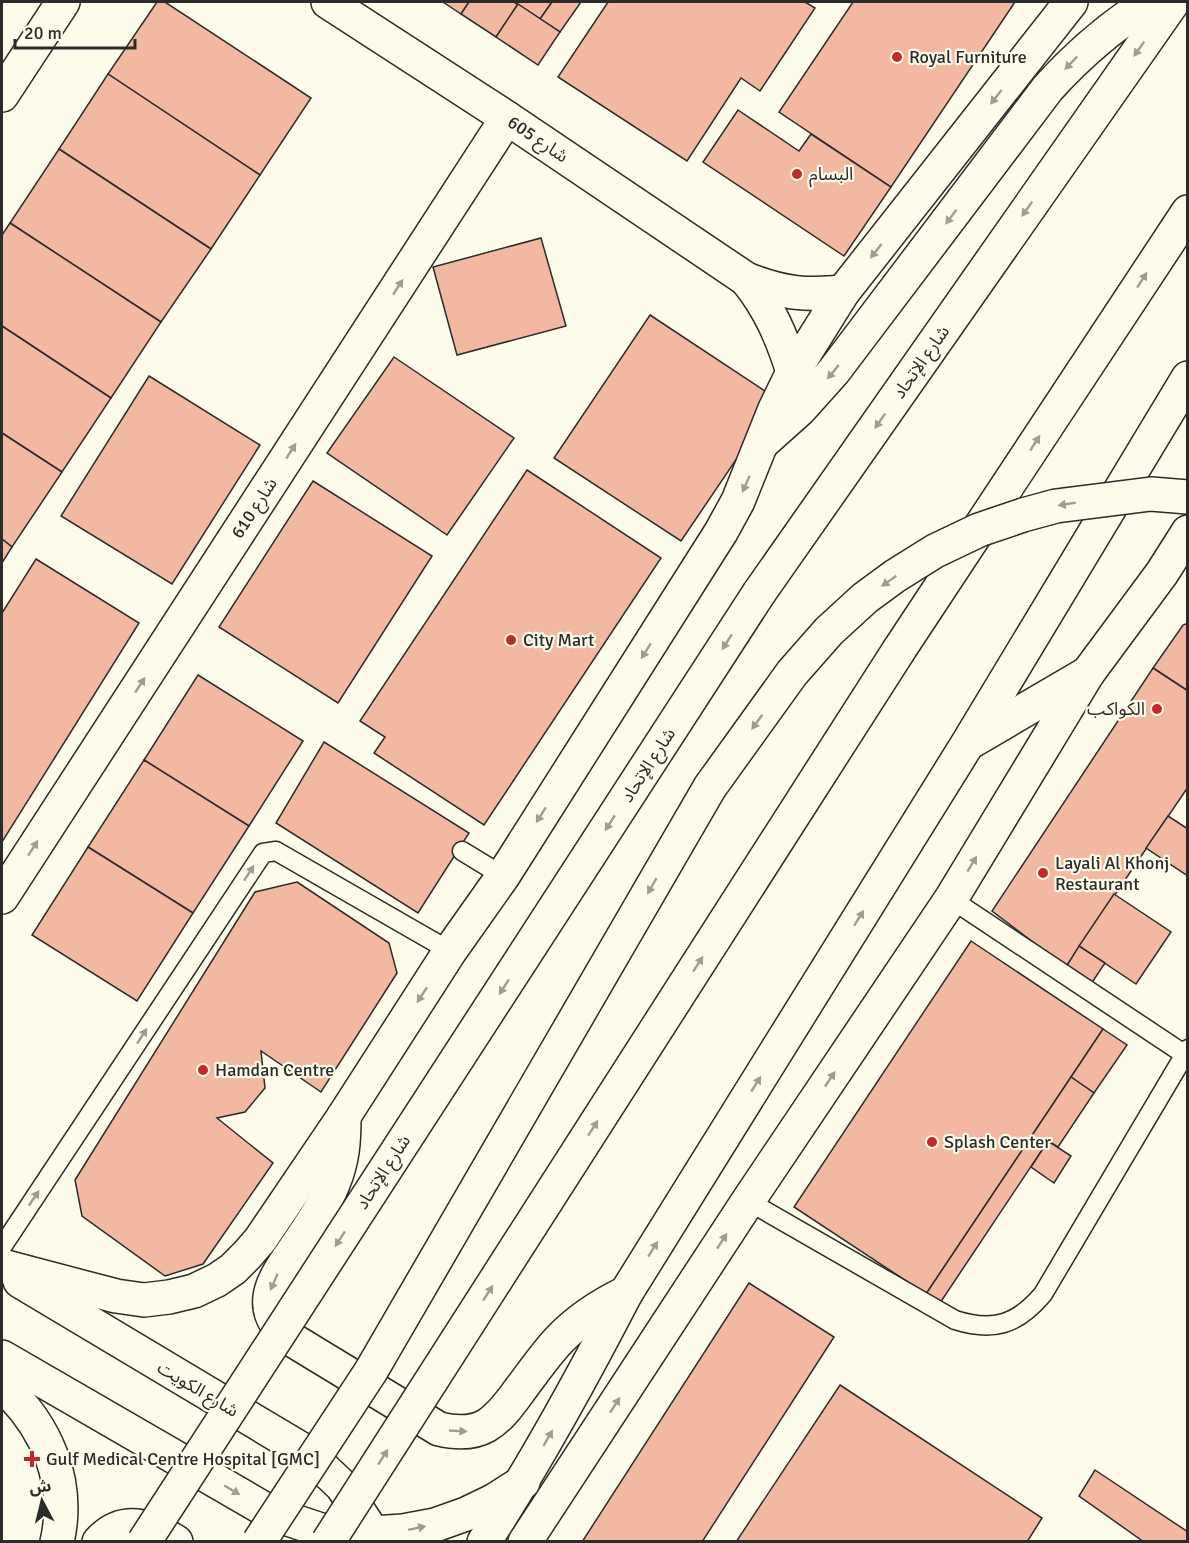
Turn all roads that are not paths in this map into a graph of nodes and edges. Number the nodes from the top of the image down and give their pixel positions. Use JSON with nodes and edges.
{"nodes":[{"id":1,"x":63,"y":2,"type":"edge"},
{"id":2,"x":328,"y":2,"type":"edge"},
{"id":3,"x":1071,"y":2,"type":"edge"},
{"id":4,"x":1150,"y":2,"type":"edge"},
{"id":5,"x":1173,"y":2,"type":"edge"},
{"id":6,"x":5,"y":82,"type":"edge"},
{"id":7,"x":507,"y":118,"type":"junction"},
{"id":8,"x":1188,"y":212,"type":"edge"},
{"id":9,"x":746,"y":279,"type":"junction"},
{"id":10,"x":843,"y":292,"type":"junction"},
{"id":11,"x":793,"y":372,"type":"junction"},
{"id":12,"x":1188,"y":378,"type":"edge"},
{"id":13,"x":762,"y":443,"type":"junction"},
{"id":14,"x":1188,"y":497,"type":"edge"},
{"id":15,"x":1188,"y":532,"type":"edge"},
{"id":16,"x":1175,"y":570,"type":"edge"},
{"id":17,"x":1088,"y":673,"type":"junction"},
{"id":18,"x":968,"y":743,"type":"junction"},
{"id":19,"x":462,"y":851,"type":"dead end"},
{"id":20,"x":502,"y":876,"type":"junction"},
{"id":21,"x":2,"y":897,"type":"edge"},
{"id":22,"x":951,"y":899,"type":"junction"},
{"id":23,"x":450,"y":951,"type":"junction"},
{"id":24,"x":1186,"y":1052,"type":"edge"},
{"id":25,"x":344,"y":1116,"type":"junction"},
{"id":26,"x":748,"y":1202,"type":"junction"},
{"id":27,"x":2,"y":1247,"type":"edge"},
{"id":28,"x":2,"y":1268,"type":"edge"},
{"id":29,"x":626,"y":1293,"type":"junction"},
{"id":30,"x":2,"y":1357,"type":"edge"},
{"id":31,"x":2,"y":1385,"type":"edge"},
{"id":32,"x":523,"y":1482,"type":"junction"},
{"id":33,"x":374,"y":1537,"type":"edge"},
{"id":34,"x":57,"y":1542,"type":"edge"},
{"id":35,"x":99,"y":1542,"type":"edge"},
{"id":36,"x":144,"y":1542,"type":"edge"},
{"id":37,"x":176,"y":1542,"type":"edge"},
{"id":38,"x":259,"y":1542,"type":"edge"},
{"id":39,"x":328,"y":1542,"type":"edge"},
{"id":40,"x":484,"y":1542,"type":"edge"},
{"id":41,"x":525,"y":1542,"type":"edge"}],
"edges":[{"from":1,"to":6,"type":"main road"},
{"from":2,"to":7,"type":"main road","name":"شارع 605"},
{"from":3,"to":10,"type":"main road","one_way":true},
{"from":4,"to":13,"type":"main road","one_way":true},
{"from":5,"to":36,"type":"main road","name":"شارع الإتحاد","one_way":true,"bridge":true},
{"from":7,"to":9,"type":"main road","name":"شارع 605"},
{"from":21,"to":7,"type":"main road","name":"شارع 610","one_way":true},
{"from":39,"to":8,"type":"main road","one_way":true,"bridge":true},
{"from":9,"to":10,"type":"main road","name":"شارع 605"},
{"from":9,"to":11,"type":"main road","name":"شارع 605"},
{"from":10,"to":11,"type":"main road"},
{"from":11,"to":13,"type":"main road"},
{"from":12,"to":18,"type":"main road"},
{"from":13,"to":20,"type":"main road","one_way":true},
{"from":14,"to":38,"type":"main road","one_way":true,"bridge":true},
{"from":15,"to":16,"type":"main road"},
{"from":16,"to":17,"type":"main road"},
{"from":17,"to":18,"type":"main road"},
{"from":22,"to":17,"type":"main road","one_way":true},
{"from":29,"to":18,"type":"main road","one_way":true},
{"from":19,"to":20,"type":"lane"},
{"from":20,"to":23,"type":"main road"},
{"from":22,"to":24,"type":"lane"},
{"from":26,"to":22,"type":"main road","one_way":true},
{"from":23,"to":25,"type":"main road","one_way":true},
{"from":27,"to":23,"type":"lane","one_way":true},
{"from":24,"to":26,"type":"lane"},
{"from":25,"to":28,"type":"main road"},
{"from":25,"to":29,"type":"main road","one_way":true},
{"from":41,"to":26,"type":"main road","one_way":true},
{"from":28,"to":33,"type":"main road","name":"شارع الكويت"},
{"from":32,"to":29,"type":"main road","one_way":true},
{"from":30,"to":33,"type":"main road","one_way":true},
{"from":31,"to":34,"type":"main road"},
{"from":33,"to":32,"type":"main road","one_way":true},
{"from":32,"to":40,"type":"main road"},
{"from":35,"to":37,"type":"main road"}]}
